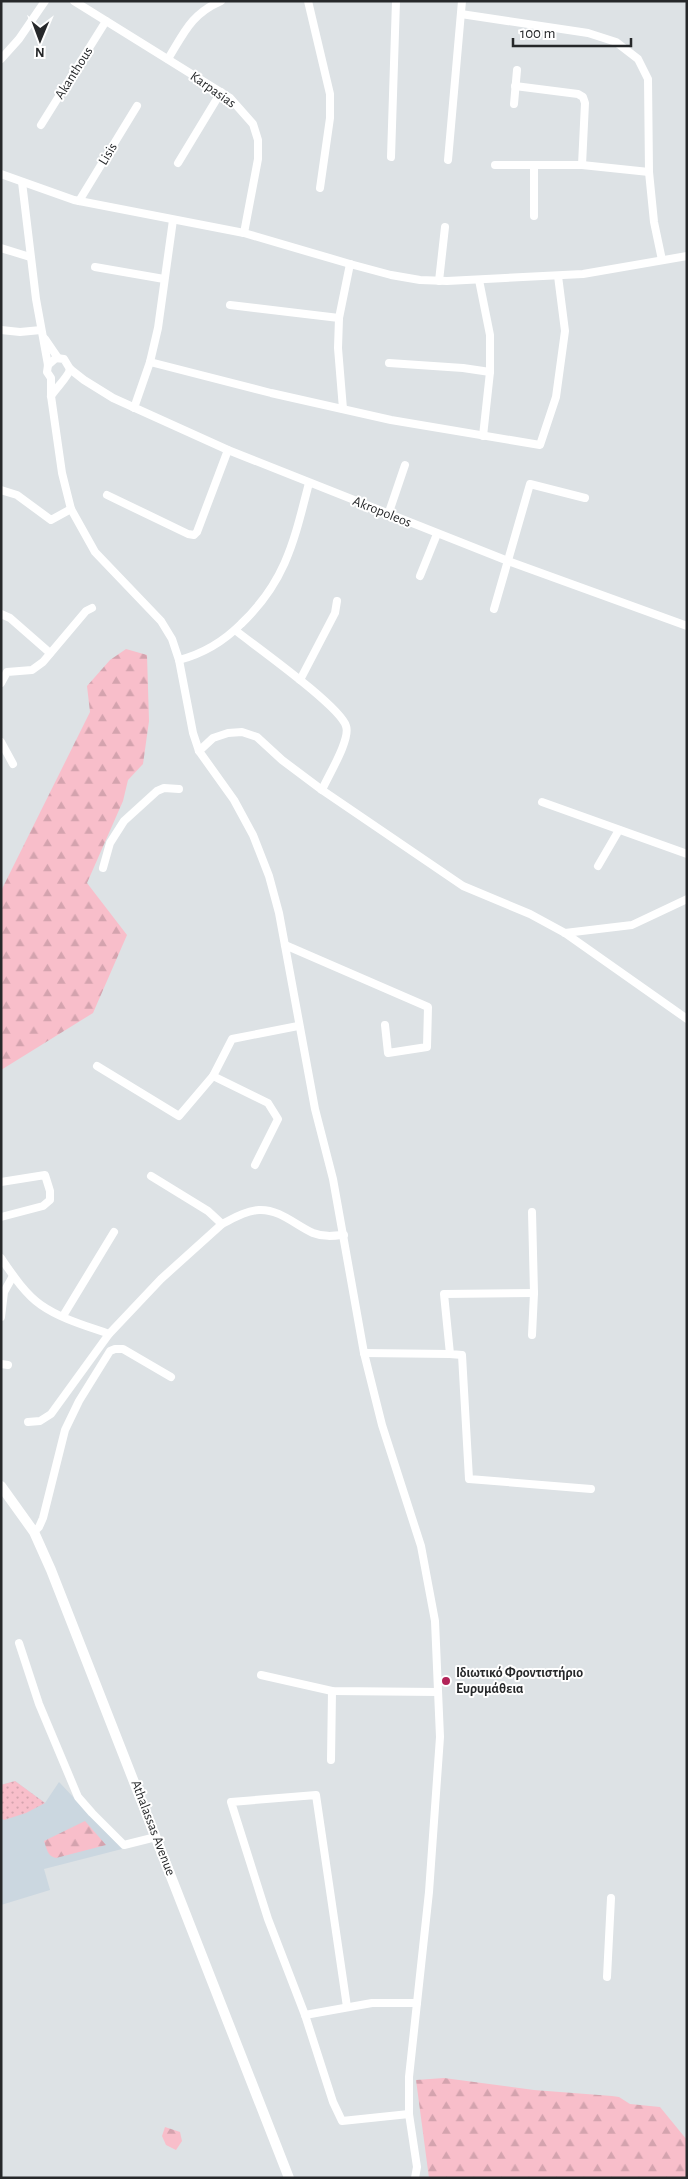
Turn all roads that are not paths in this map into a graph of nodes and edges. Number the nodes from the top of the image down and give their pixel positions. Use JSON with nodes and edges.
{"nodes":[{"id":1,"x":45,"y":1,"type":"edge"},
{"id":2,"x":74,"y":1,"type":"edge"},
{"id":3,"x":221,"y":1,"type":"edge"},
{"id":4,"x":308,"y":1,"type":"edge"},
{"id":5,"x":396,"y":1,"type":"edge"},
{"id":6,"x":462,"y":1,"type":"edge"},
{"id":7,"x":461,"y":14,"type":"junction"},
{"id":8,"x":106,"y":21,"type":"junction"},
{"id":9,"x":1,"y":59,"type":"edge"},
{"id":10,"x":168,"y":59,"type":"junction"},
{"id":11,"x":517,"y":70,"type":"dead end"},
{"id":12,"x":516,"y":86,"type":"junction"},
{"id":13,"x":221,"y":92,"type":"junction"},
{"id":14,"x":514,"y":104,"type":"dead end"},
{"id":15,"x":137,"y":106,"type":"dead end"},
{"id":16,"x":41,"y":125,"type":"dead end"},
{"id":17,"x":392,"y":158,"type":"dead end"},
{"id":18,"x":448,"y":160,"type":"dead end"},
{"id":19,"x":178,"y":163,"type":"dead end"},
{"id":20,"x":495,"y":165,"type":"dead end"},
{"id":21,"x":534,"y":165,"type":"junction"},
{"id":22,"x":582,"y":165,"type":"junction"},
{"id":23,"x":649,"y":172,"type":"junction"},
{"id":24,"x":1,"y":174,"type":"edge"},
{"id":25,"x":22,"y":182,"type":"junction"},
{"id":26,"x":320,"y":188,"type":"dead end"},
{"id":27,"x":79,"y":201,"type":"junction"},
{"id":28,"x":534,"y":216,"type":"dead end"},
{"id":29,"x":173,"y":220,"type":"junction"},
{"id":30,"x":444,"y":228,"type":"dead end"},
{"id":31,"x":244,"y":233,"type":"junction"},
{"id":32,"x":1,"y":248,"type":"edge"},
{"id":33,"x":687,"y":256,"type":"edge"},
{"id":34,"x":30,"y":257,"type":"junction"},
{"id":35,"x":662,"y":260,"type":"junction"},
{"id":36,"x":350,"y":264,"type":"junction"},
{"id":37,"x":95,"y":267,"type":"dead end"},
{"id":38,"x":558,"y":276,"type":"junction"},
{"id":39,"x":164,"y":279,"type":"junction"},
{"id":40,"x":479,"y":280,"type":"junction"},
{"id":41,"x":439,"y":281,"type":"junction"},
{"id":42,"x":230,"y":304,"type":"dead end"},
{"id":43,"x":339,"y":318,"type":"junction"},
{"id":44,"x":1,"y":330,"type":"edge"},
{"id":45,"x":42,"y":333,"type":"junction"},
{"id":46,"x":58,"y":358,"type":"junction"},
{"id":47,"x":150,"y":362,"type":"junction"},
{"id":48,"x":388,"y":363,"type":"dead end"},
{"id":49,"x":48,"y":365,"type":"junction"},
{"id":50,"x":490,"y":372,"type":"junction"},
{"id":51,"x":67,"y":375,"type":"junction"},
{"id":52,"x":51,"y":378,"type":"junction"},
{"id":53,"x":51,"y":396,"type":"junction"},
{"id":54,"x":134,"y":408,"type":"junction"},
{"id":55,"x":344,"y":409,"type":"junction"},
{"id":56,"x":483,"y":436,"type":"junction"},
{"id":57,"x":228,"y":450,"type":"junction"},
{"id":58,"x":405,"y":465,"type":"dead end"},
{"id":59,"x":309,"y":483,"type":"junction"},
{"id":60,"x":1,"y":490,"type":"edge"},
{"id":61,"x":107,"y":496,"type":"dead end"},
{"id":62,"x":585,"y":498,"type":"dead end"},
{"id":63,"x":72,"y":509,"type":"junction"},
{"id":64,"x":388,"y":515,"type":"junction"},
{"id":65,"x":437,"y":534,"type":"junction"},
{"id":66,"x":508,"y":561,"type":"junction"},
{"id":67,"x":420,"y":576,"type":"dead end"},
{"id":68,"x":337,"y":601,"type":"dead end"},
{"id":69,"x":92,"y":608,"type":"dead end"},
{"id":70,"x":494,"y":609,"type":"dead end"},
{"id":71,"x":1,"y":614,"type":"edge"},
{"id":72,"x":687,"y":626,"type":"edge"},
{"id":73,"x":235,"y":630,"type":"junction"},
{"id":74,"x":50,"y":652,"type":"junction"},
{"id":75,"x":179,"y":660,"type":"junction"},
{"id":76,"x":300,"y":680,"type":"junction"},
{"id":77,"x":1,"y":683,"type":"edge"},
{"id":78,"x":1,"y":742,"type":"edge"},
{"id":79,"x":200,"y":751,"type":"junction"},
{"id":80,"x":13,"y":764,"type":"dead end"},
{"id":81,"x":179,"y":789,"type":"dead end"},
{"id":82,"x":322,"y":790,"type":"junction"},
{"id":83,"x":542,"y":802,"type":"dead end"},
{"id":84,"x":619,"y":830,"type":"junction"},
{"id":85,"x":687,"y":854,"type":"edge"},
{"id":86,"x":598,"y":866,"type":"dead end"},
{"id":87,"x":103,"y":868,"type":"dead end"},
{"id":88,"x":687,"y":899,"type":"edge"},
{"id":89,"x":565,"y":933,"type":"junction"},
{"id":90,"x":285,"y":945,"type":"junction"},
{"id":91,"x":687,"y":1019,"type":"edge"},
{"id":92,"x":298,"y":1026,"type":"junction"},
{"id":93,"x":385,"y":1026,"type":"dead end"},
{"id":94,"x":98,"y":1066,"type":"dead end"},
{"id":95,"x":213,"y":1076,"type":"junction"},
{"id":96,"x":255,"y":1165,"type":"dead end"},
{"id":97,"x":151,"y":1176,"type":"dead end"},
{"id":98,"x":1,"y":1182,"type":"edge"},
{"id":99,"x":532,"y":1212,"type":"dead end"},
{"id":100,"x":1,"y":1217,"type":"edge"},
{"id":101,"x":222,"y":1224,"type":"junction"},
{"id":102,"x":114,"y":1232,"type":"dead end"},
{"id":103,"x":344,"y":1235,"type":"junction"},
{"id":104,"x":1,"y":1258,"type":"edge"},
{"id":105,"x":13,"y":1276,"type":"junction"},
{"id":106,"x":534,"y":1293,"type":"junction"},
{"id":107,"x":63,"y":1316,"type":"junction"},
{"id":108,"x":1,"y":1317,"type":"edge"},
{"id":109,"x":109,"y":1334,"type":"junction"},
{"id":110,"x":532,"y":1335,"type":"dead end"},
{"id":111,"x":364,"y":1353,"type":"junction"},
{"id":112,"x":450,"y":1354,"type":"junction"},
{"id":113,"x":171,"y":1377,"type":"dead end"},
{"id":114,"x":28,"y":1422,"type":"dead end"},
{"id":115,"x":1,"y":1486,"type":"edge"},
{"id":116,"x":591,"y":1488,"type":"dead end"},
{"id":117,"x":34,"y":1532,"type":"junction"},
{"id":118,"x":19,"y":1642,"type":"dead end"},
{"id":119,"x":262,"y":1676,"type":"dead end"},
{"id":120,"x":332,"y":1691,"type":"junction"},
{"id":121,"x":438,"y":1692,"type":"junction"},
{"id":122,"x":331,"y":1760,"type":"dead end"},
{"id":123,"x":156,"y":1837,"type":"junction"},
{"id":124,"x":611,"y":1898,"type":"dead end"},
{"id":125,"x":607,"y":1977,"type":"dead end"},
{"id":126,"x":417,"y":2003,"type":"junction"},
{"id":127,"x":347,"y":2008,"type":"junction"},
{"id":128,"x":305,"y":2015,"type":"junction"},
{"id":129,"x":409,"y":2114,"type":"junction"},
{"id":130,"x":289,"y":2178,"type":"edge"},
{"id":131,"x":415,"y":2178,"type":"edge"}],
"edges":[{"from":1,"to":9,"type":"street"},
{"from":2,"to":8,"type":"street","name":"Karpasias"},
{"from":3,"to":10,"type":"street"},
{"from":4,"to":26,"type":"street"},
{"from":5,"to":17,"type":"street"},
{"from":6,"to":7,"type":"street"},
{"from":7,"to":18,"type":"street"},
{"from":7,"to":23,"type":"street"},
{"from":8,"to":10,"type":"street","name":"Karpasias"},
{"from":8,"to":16,"type":"street","name":"Akanthous"},
{"from":10,"to":13,"type":"street","name":"Karpasias"},
{"from":11,"to":12,"type":"street"},
{"from":12,"to":14,"type":"street"},
{"from":12,"to":22,"type":"street"},
{"from":13,"to":19,"type":"street"},
{"from":13,"to":31,"type":"street","name":"Karpasias"},
{"from":15,"to":27,"type":"street","name":"Lisis"},
{"from":20,"to":21,"type":"street"},
{"from":21,"to":22,"type":"street"},
{"from":21,"to":28,"type":"street"},
{"from":22,"to":23,"type":"street"},
{"from":23,"to":35,"type":"street"},
{"from":24,"to":25,"type":"street"},
{"from":25,"to":27,"type":"street"},
{"from":25,"to":34,"type":"street"},
{"from":27,"to":29,"type":"street"},
{"from":29,"to":31,"type":"street"},
{"from":29,"to":39,"type":"street"},
{"from":30,"to":41,"type":"street"},
{"from":31,"to":36,"type":"street"},
{"from":32,"to":34,"type":"street"},
{"from":33,"to":35,"type":"street"},
{"from":34,"to":45,"type":"street"},
{"from":35,"to":38,"type":"street"},
{"from":36,"to":41,"type":"street"},
{"from":36,"to":43,"type":"street"},
{"from":37,"to":39,"type":"street"},
{"from":38,"to":40,"type":"street"},
{"from":38,"to":56,"type":"street"},
{"from":39,"to":47,"type":"street"},
{"from":40,"to":41,"type":"street"},
{"from":40,"to":50,"type":"street"},
{"from":42,"to":43,"type":"street"},
{"from":43,"to":55,"type":"street"},
{"from":44,"to":45,"type":"street"},
{"from":45,"to":46,"type":"street"},
{"from":45,"to":49,"type":"street"},
{"from":46,"to":49,"type":"street"},
{"from":46,"to":51,"type":"street"},
{"from":47,"to":54,"type":"street"},
{"from":47,"to":55,"type":"street"},
{"from":48,"to":50,"type":"street"},
{"from":49,"to":52,"type":"street"},
{"from":50,"to":56,"type":"street"},
{"from":51,"to":52,"type":"street"},
{"from":51,"to":53,"type":"street"},
{"from":51,"to":54,"type":"street","name":"Akropoleos"},
{"from":52,"to":53,"type":"street"},
{"from":53,"to":63,"type":"street"},
{"from":54,"to":57,"type":"street","name":"Akropoleos"},
{"from":55,"to":56,"type":"street"},
{"from":57,"to":59,"type":"street","name":"Akropoleos"},
{"from":57,"to":61,"type":"street"},
{"from":58,"to":64,"type":"street"},
{"from":59,"to":64,"type":"street","name":"Akropoleos"},
{"from":59,"to":73,"type":"street"},
{"from":60,"to":63,"type":"street"},
{"from":62,"to":66,"type":"street"},
{"from":63,"to":75,"type":"street"},
{"from":64,"to":65,"type":"street","name":"Akropoleos"},
{"from":65,"to":66,"type":"street","name":"Akropoleos"},
{"from":65,"to":67,"type":"street"},
{"from":66,"to":70,"type":"street"},
{"from":66,"to":72,"type":"street","name":"Akropoleos"},
{"from":68,"to":76,"type":"street"},
{"from":69,"to":74,"type":"street"},
{"from":71,"to":74,"type":"street"},
{"from":73,"to":75,"type":"street"},
{"from":73,"to":76,"type":"street"},
{"from":74,"to":77,"type":"street"},
{"from":75,"to":79,"type":"street"},
{"from":76,"to":82,"type":"street"},
{"from":78,"to":80,"type":"street"},
{"from":79,"to":82,"type":"street"},
{"from":79,"to":90,"type":"street"},
{"from":81,"to":87,"type":"street"},
{"from":82,"to":89,"type":"street"},
{"from":83,"to":84,"type":"street"},
{"from":84,"to":85,"type":"street"},
{"from":84,"to":86,"type":"street"},
{"from":88,"to":89,"type":"street"},
{"from":89,"to":91,"type":"street"},
{"from":90,"to":92,"type":"street"},
{"from":90,"to":93,"type":"street"},
{"from":92,"to":95,"type":"street"},
{"from":92,"to":103,"type":"street"},
{"from":94,"to":95,"type":"street"},
{"from":95,"to":96,"type":"street"},
{"from":97,"to":101,"type":"street"},
{"from":98,"to":100,"type":"street"},
{"from":99,"to":106,"type":"street"},
{"from":101,"to":103,"type":"street"},
{"from":101,"to":109,"type":"street"},
{"from":102,"to":107,"type":"street"},
{"from":103,"to":111,"type":"street"},
{"from":104,"to":105,"type":"street"},
{"from":105,"to":107,"type":"street"},
{"from":105,"to":108,"type":"street"},
{"from":106,"to":110,"type":"street"},
{"from":106,"to":112,"type":"street"},
{"from":107,"to":109,"type":"street"},
{"from":109,"to":114,"type":"street"},
{"from":111,"to":112,"type":"street"},
{"from":111,"to":121,"type":"street"},
{"from":112,"to":116,"type":"street"},
{"from":113,"to":117,"type":"street"},
{"from":115,"to":117,"type":"main road","name":"Athalassas Avenue"},
{"from":117,"to":123,"type":"main road","name":"Athalassas Avenue"},
{"from":118,"to":123,"type":"street"},
{"from":119,"to":120,"type":"street"},
{"from":120,"to":121,"type":"street"},
{"from":120,"to":122,"type":"street"},
{"from":121,"to":126,"type":"street"},
{"from":123,"to":130,"type":"main road","name":"Athalassas Avenue"},
{"from":124,"to":125,"type":"street"},
{"from":126,"to":127,"type":"street"},
{"from":126,"to":129,"type":"street"},
{"from":127,"to":128,"type":"street"},
{"from":127,"to":128,"type":"street"},
{"from":128,"to":129,"type":"street"},
{"from":129,"to":131,"type":"street"}]}
